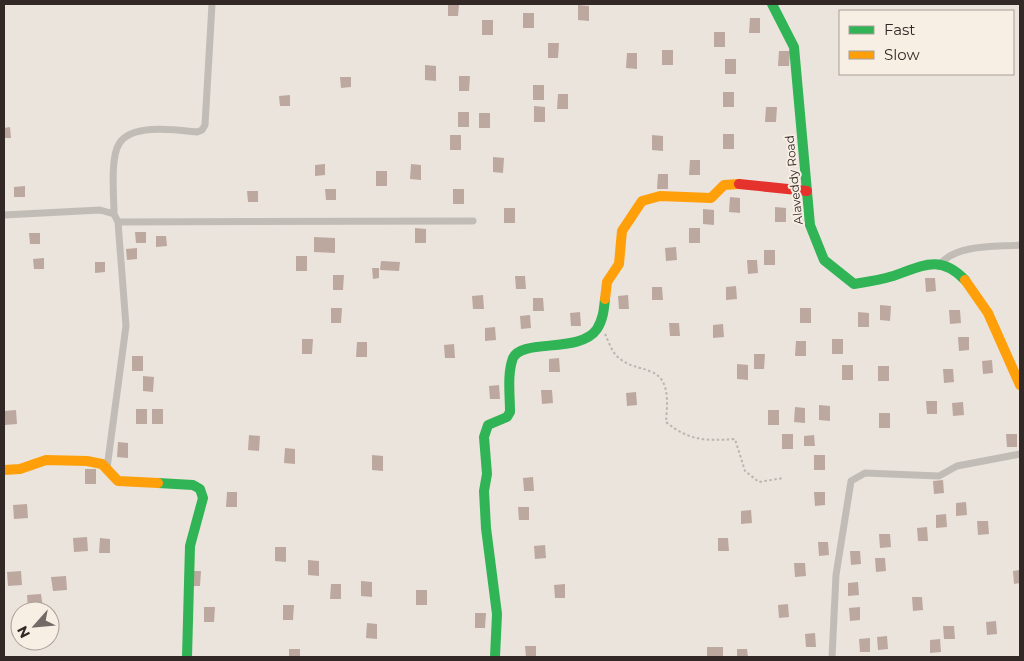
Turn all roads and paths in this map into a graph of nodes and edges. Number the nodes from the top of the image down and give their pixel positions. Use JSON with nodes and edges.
{"nodes":[{"id":1,"x":212,"y":4,"type":"edge"},
{"id":2,"x":772,"y":4,"type":"edge"},
{"id":3,"x":807,"y":191,"type":"junction"},
{"id":4,"x":114,"y":214,"type":"junction"},
{"id":5,"x":4,"y":215,"type":"edge"},
{"id":6,"x":473,"y":221,"type":"dead end"},
{"id":7,"x":118,"y":222,"type":"junction"},
{"id":8,"x":1020,"y":245,"type":"edge"},
{"id":9,"x":941,"y":264,"type":"junction"},
{"id":10,"x":600,"y":323,"type":"junction"},
{"id":11,"x":1020,"y":385,"type":"edge"},
{"id":12,"x":1020,"y":454,"type":"edge"},
{"id":13,"x":107,"y":468,"type":"junction"},
{"id":14,"x":4,"y":470,"type":"edge"},
{"id":15,"x":783,"y":478,"type":"dead end"},
{"id":16,"x":187,"y":657,"type":"edge"},
{"id":17,"x":495,"y":657,"type":"edge"},
{"id":18,"x":832,"y":657,"type":"edge"}],
"edges":[{"from":1,"to":4,"type":"street"},
{"from":2,"to":3,"type":"street","name":"Alaveddy Road"},
{"from":3,"to":9,"type":"street","name":"Alaveddy Road"},
{"from":3,"to":10,"type":"street"},
{"from":4,"to":5,"type":"street"},
{"from":4,"to":7,"type":"street"},
{"from":6,"to":7,"type":"street"},
{"from":7,"to":13,"type":"street"},
{"from":8,"to":9,"type":"street"},
{"from":9,"to":11,"type":"street"},
{"from":10,"to":15,"type":"path"},
{"from":10,"to":17,"type":"street"},
{"from":12,"to":18,"type":"street"},
{"from":13,"to":14,"type":"street"},
{"from":13,"to":16,"type":"street"}]}
